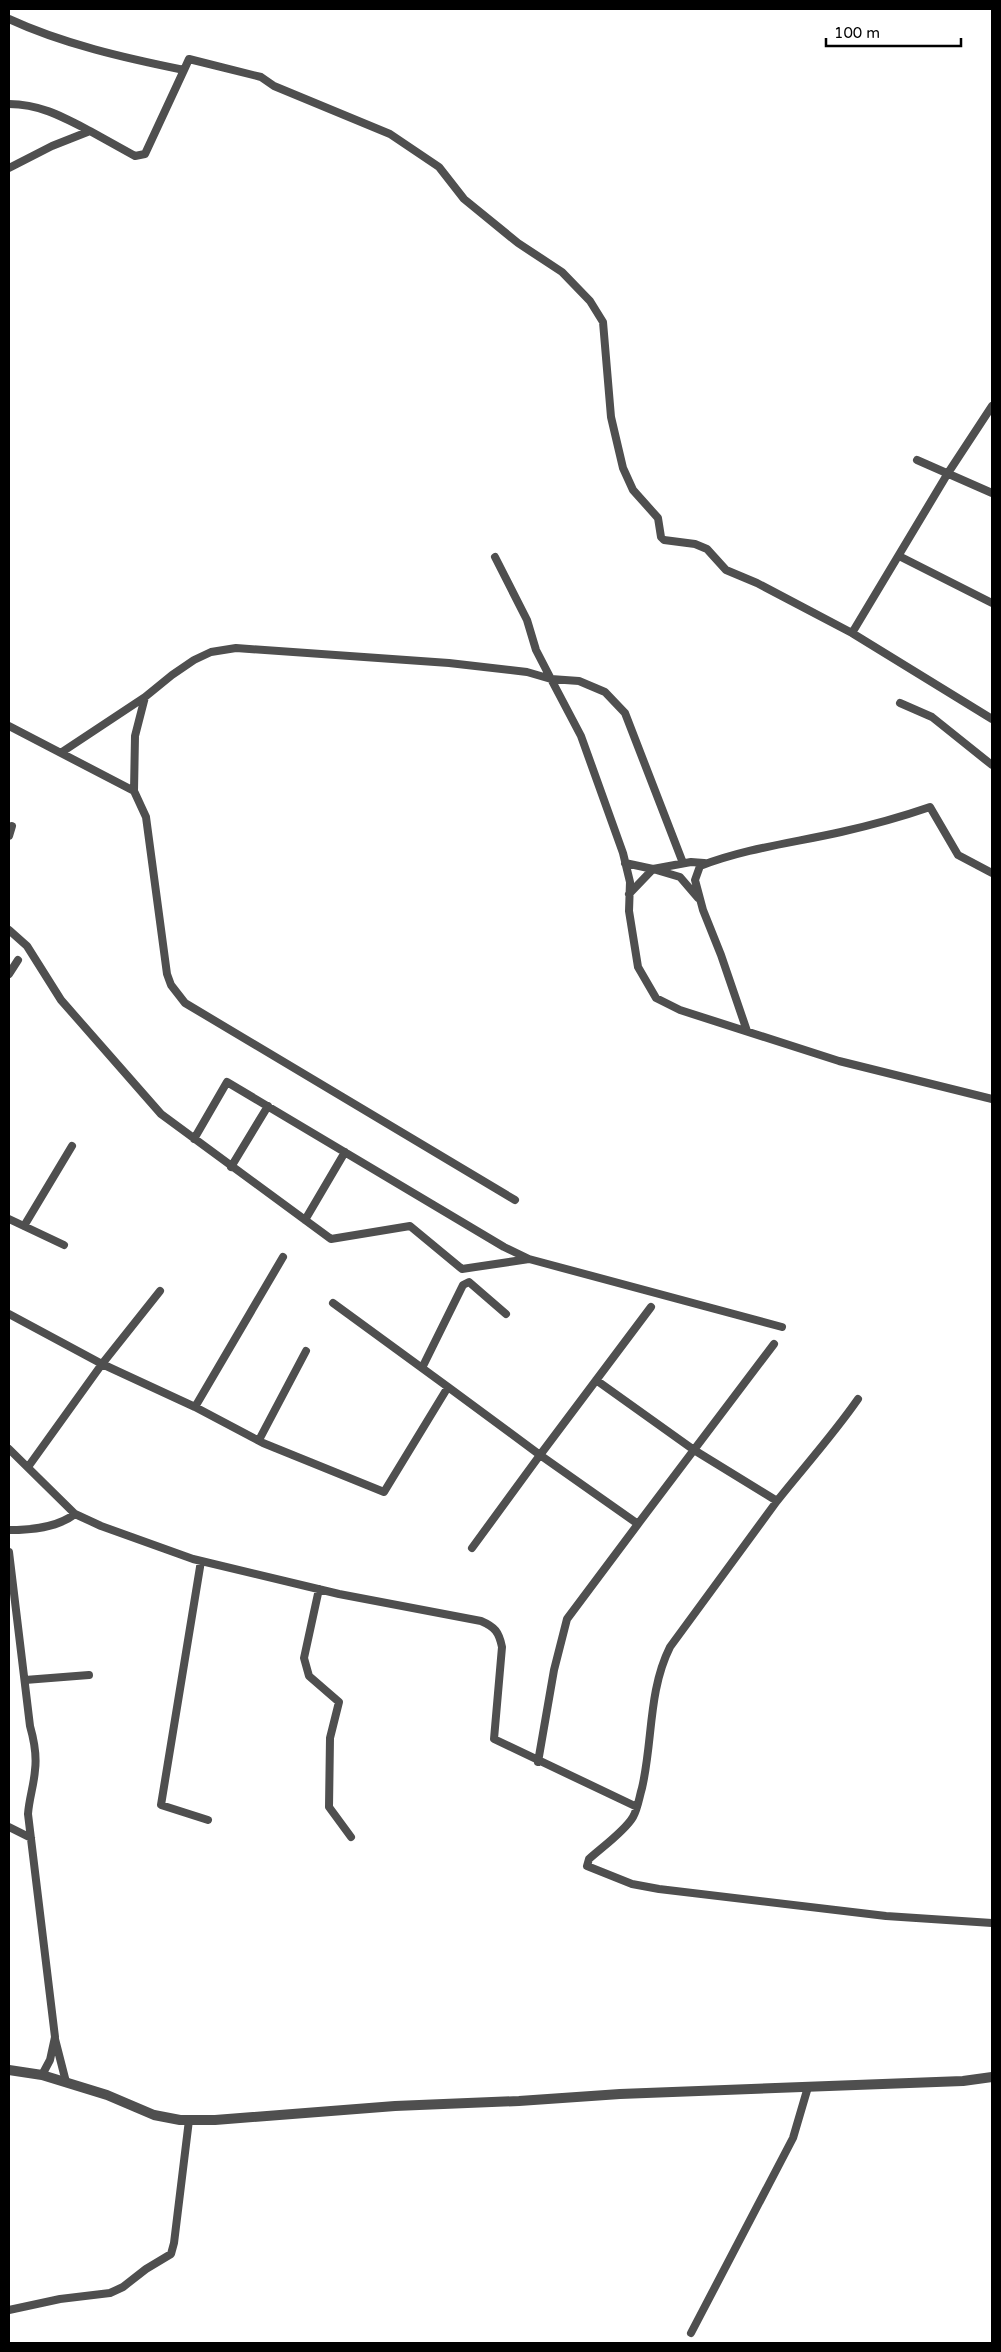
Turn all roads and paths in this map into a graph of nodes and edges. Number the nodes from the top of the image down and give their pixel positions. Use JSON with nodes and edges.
{"nodes":[{"id":1,"x":9,"y":19,"type":"edge"},
{"id":2,"x":184,"y":70,"type":"junction"},
{"id":3,"x":9,"y":104,"type":"edge"},
{"id":4,"x":90,"y":131,"type":"junction"},
{"id":5,"x":9,"y":168,"type":"edge"},
{"id":6,"x":992,"y":406,"type":"edge"},
{"id":7,"x":917,"y":460,"type":"dead end"},
{"id":8,"x":948,"y":473,"type":"junction"},
{"id":9,"x":992,"y":493,"type":"edge"},
{"id":10,"x":495,"y":556,"type":"dead end"},
{"id":11,"x":898,"y":556,"type":"junction"},
{"id":12,"x":992,"y":603,"type":"edge"},
{"id":13,"x":852,"y":633,"type":"junction"},
{"id":14,"x":551,"y":679,"type":"junction"},
{"id":15,"x":146,"y":697,"type":"junction"},
{"id":16,"x":900,"y":704,"type":"dead end"},
{"id":17,"x":992,"y":719,"type":"edge"},
{"id":18,"x":9,"y":726,"type":"edge"},
{"id":19,"x":62,"y":752,"type":"junction"},
{"id":20,"x":992,"y":765,"type":"edge"},
{"id":21,"x":134,"y":791,"type":"junction"},
{"id":22,"x":12,"y":826,"type":"dead end"},
{"id":23,"x":9,"y":836,"type":"edge"},
{"id":24,"x":625,"y":863,"type":"junction"},
{"id":25,"x":683,"y":863,"type":"junction"},
{"id":26,"x":706,"y":864,"type":"junction"},
{"id":27,"x":653,"y":869,"type":"junction"},
{"id":28,"x":992,"y":873,"type":"edge"},
{"id":29,"x":629,"y":894,"type":"junction"},
{"id":30,"x":700,"y":900,"type":"junction"},
{"id":31,"x":9,"y":930,"type":"edge"},
{"id":32,"x":18,"y":960,"type":"dead end"},
{"id":33,"x":9,"y":974,"type":"edge"},
{"id":34,"x":747,"y":1031,"type":"junction"},
{"id":35,"x":992,"y":1099,"type":"edge"},
{"id":36,"x":268,"y":1106,"type":"junction"},
{"id":37,"x":194,"y":1139,"type":"junction"},
{"id":38,"x":72,"y":1146,"type":"dead end"},
{"id":39,"x":345,"y":1152,"type":"junction"},
{"id":40,"x":231,"y":1167,"type":"junction"},
{"id":41,"x":515,"y":1200,"type":"dead end"},
{"id":42,"x":9,"y":1219,"type":"edge"},
{"id":43,"x":305,"y":1220,"type":"junction"},
{"id":44,"x":24,"y":1226,"type":"junction"},
{"id":45,"x":64,"y":1245,"type":"dead end"},
{"id":46,"x":283,"y":1257,"type":"dead end"},
{"id":47,"x":529,"y":1259,"type":"junction"},
{"id":48,"x":160,"y":1291,"type":"dead end"},
{"id":49,"x":333,"y":1303,"type":"dead end"},
{"id":50,"x":651,"y":1307,"type":"dead end"},
{"id":51,"x":9,"y":1314,"type":"edge"},
{"id":52,"x":506,"y":1314,"type":"dead end"},
{"id":53,"x":782,"y":1327,"type":"dead end"},
{"id":54,"x":774,"y":1344,"type":"dead end"},
{"id":55,"x":306,"y":1350,"type":"dead end"},
{"id":56,"x":102,"y":1364,"type":"junction"},
{"id":57,"x":422,"y":1368,"type":"junction"},
{"id":58,"x":596,"y":1380,"type":"junction"},
{"id":59,"x":448,"y":1388,"type":"junction"},
{"id":60,"x":858,"y":1399,"type":"dead end"},
{"id":61,"x":194,"y":1407,"type":"junction"},
{"id":62,"x":259,"y":1440,"type":"junction"},
{"id":63,"x":9,"y":1450,"type":"edge"},
{"id":64,"x":694,"y":1450,"type":"junction"},
{"id":65,"x":540,"y":1455,"type":"junction"},
{"id":66,"x":28,"y":1467,"type":"junction"},
{"id":67,"x":777,"y":1501,"type":"junction"},
{"id":68,"x":75,"y":1514,"type":"junction"},
{"id":69,"x":638,"y":1524,"type":"junction"},
{"id":70,"x":9,"y":1530,"type":"edge"},
{"id":71,"x":472,"y":1548,"type":"dead end"},
{"id":72,"x":9,"y":1552,"type":"edge"},
{"id":73,"x":201,"y":1560,"type":"junction"},
{"id":74,"x":319,"y":1589,"type":"junction"},
{"id":75,"x":89,"y":1675,"type":"dead end"},
{"id":76,"x":25,"y":1680,"type":"junction"},
{"id":77,"x":538,"y":1762,"type":"junction"},
{"id":78,"x":637,"y":1807,"type":"junction"},
{"id":79,"x":208,"y":1820,"type":"dead end"},
{"id":80,"x":9,"y":1827,"type":"edge"},
{"id":81,"x":351,"y":1837,"type":"dead end"},
{"id":82,"x":31,"y":1838,"type":"junction"},
{"id":83,"x":992,"y":1923,"type":"edge"},
{"id":84,"x":55,"y":2037,"type":"junction"},
{"id":85,"x":9,"y":2070,"type":"edge"},
{"id":86,"x":42,"y":2075,"type":"junction"},
{"id":87,"x":992,"y":2077,"type":"edge"},
{"id":88,"x":66,"y":2082,"type":"junction"},
{"id":89,"x":808,"y":2086,"type":"junction"},
{"id":90,"x":189,"y":2120,"type":"junction"},
{"id":91,"x":9,"y":2310,"type":"edge"},
{"id":92,"x":690,"y":2333,"type":"dead end"}],
"edges":[{"from":1,"to":2,"type":"street"},
{"from":2,"to":4,"type":"street"},
{"from":2,"to":13,"type":"street"},
{"from":3,"to":4,"type":"street"},
{"from":4,"to":5,"type":"street"},
{"from":6,"to":8,"type":"street"},
{"from":7,"to":8,"type":"street"},
{"from":8,"to":9,"type":"street"},
{"from":8,"to":11,"type":"street"},
{"from":10,"to":14,"type":"street"},
{"from":11,"to":12,"type":"street"},
{"from":11,"to":13,"type":"street"},
{"from":13,"to":17,"type":"street"},
{"from":14,"to":15,"type":"street"},
{"from":14,"to":24,"type":"street"},
{"from":14,"to":25,"type":"street"},
{"from":15,"to":19,"type":"street"},
{"from":15,"to":21,"type":"street"},
{"from":16,"to":20,"type":"street"},
{"from":18,"to":19,"type":"street"},
{"from":19,"to":21,"type":"street"},
{"from":21,"to":41,"type":"street"},
{"from":22,"to":23,"type":"street"},
{"from":24,"to":27,"type":"street"},
{"from":24,"to":29,"type":"street"},
{"from":25,"to":26,"type":"street"},
{"from":25,"to":27,"type":"street"},
{"from":26,"to":28,"type":"street"},
{"from":26,"to":30,"type":"street"},
{"from":27,"to":29,"type":"street"},
{"from":27,"to":30,"type":"street"},
{"from":29,"to":34,"type":"street"},
{"from":30,"to":34,"type":"street"},
{"from":31,"to":37,"type":"street"},
{"from":32,"to":33,"type":"street"},
{"from":34,"to":35,"type":"street"},
{"from":36,"to":37,"type":"street"},
{"from":36,"to":39,"type":"street"},
{"from":36,"to":40,"type":"street"},
{"from":37,"to":40,"type":"street"},
{"from":38,"to":44,"type":"street"},
{"from":39,"to":43,"type":"street"},
{"from":39,"to":47,"type":"street"},
{"from":40,"to":43,"type":"street"},
{"from":42,"to":44,"type":"street"},
{"from":43,"to":47,"type":"street"},
{"from":44,"to":45,"type":"street"},
{"from":46,"to":61,"type":"street"},
{"from":47,"to":53,"type":"street"},
{"from":48,"to":56,"type":"street"},
{"from":49,"to":57,"type":"street"},
{"from":50,"to":58,"type":"street"},
{"from":51,"to":56,"type":"street"},
{"from":52,"to":57,"type":"street"},
{"from":54,"to":64,"type":"street"},
{"from":55,"to":62,"type":"street"},
{"from":56,"to":61,"type":"street"},
{"from":56,"to":66,"type":"street"},
{"from":57,"to":59,"type":"street"},
{"from":58,"to":64,"type":"street"},
{"from":58,"to":65,"type":"street"},
{"from":59,"to":62,"type":"street"},
{"from":59,"to":65,"type":"street"},
{"from":60,"to":67,"type":"street"},
{"from":61,"to":62,"type":"street"},
{"from":63,"to":66,"type":"street"},
{"from":64,"to":67,"type":"street"},
{"from":64,"to":69,"type":"street"},
{"from":65,"to":69,"type":"street"},
{"from":65,"to":71,"type":"street"},
{"from":66,"to":68,"type":"street"},
{"from":67,"to":78,"type":"street"},
{"from":68,"to":70,"type":"street"},
{"from":68,"to":73,"type":"street"},
{"from":69,"to":77,"type":"street"},
{"from":72,"to":76,"type":"street"},
{"from":73,"to":74,"type":"street"},
{"from":73,"to":79,"type":"street"},
{"from":74,"to":77,"type":"street"},
{"from":74,"to":81,"type":"street"},
{"from":75,"to":76,"type":"street"},
{"from":76,"to":82,"type":"street"},
{"from":77,"to":78,"type":"street"},
{"from":78,"to":83,"type":"street"},
{"from":80,"to":82,"type":"street"},
{"from":82,"to":84,"type":"street"},
{"from":84,"to":86,"type":"street"},
{"from":84,"to":88,"type":"street"},
{"from":85,"to":86,"type":"street"},
{"from":86,"to":88,"type":"street"},
{"from":87,"to":89,"type":"street"},
{"from":88,"to":90,"type":"street"},
{"from":89,"to":90,"type":"street"},
{"from":89,"to":92,"type":"street"},
{"from":90,"to":91,"type":"street"}]}
